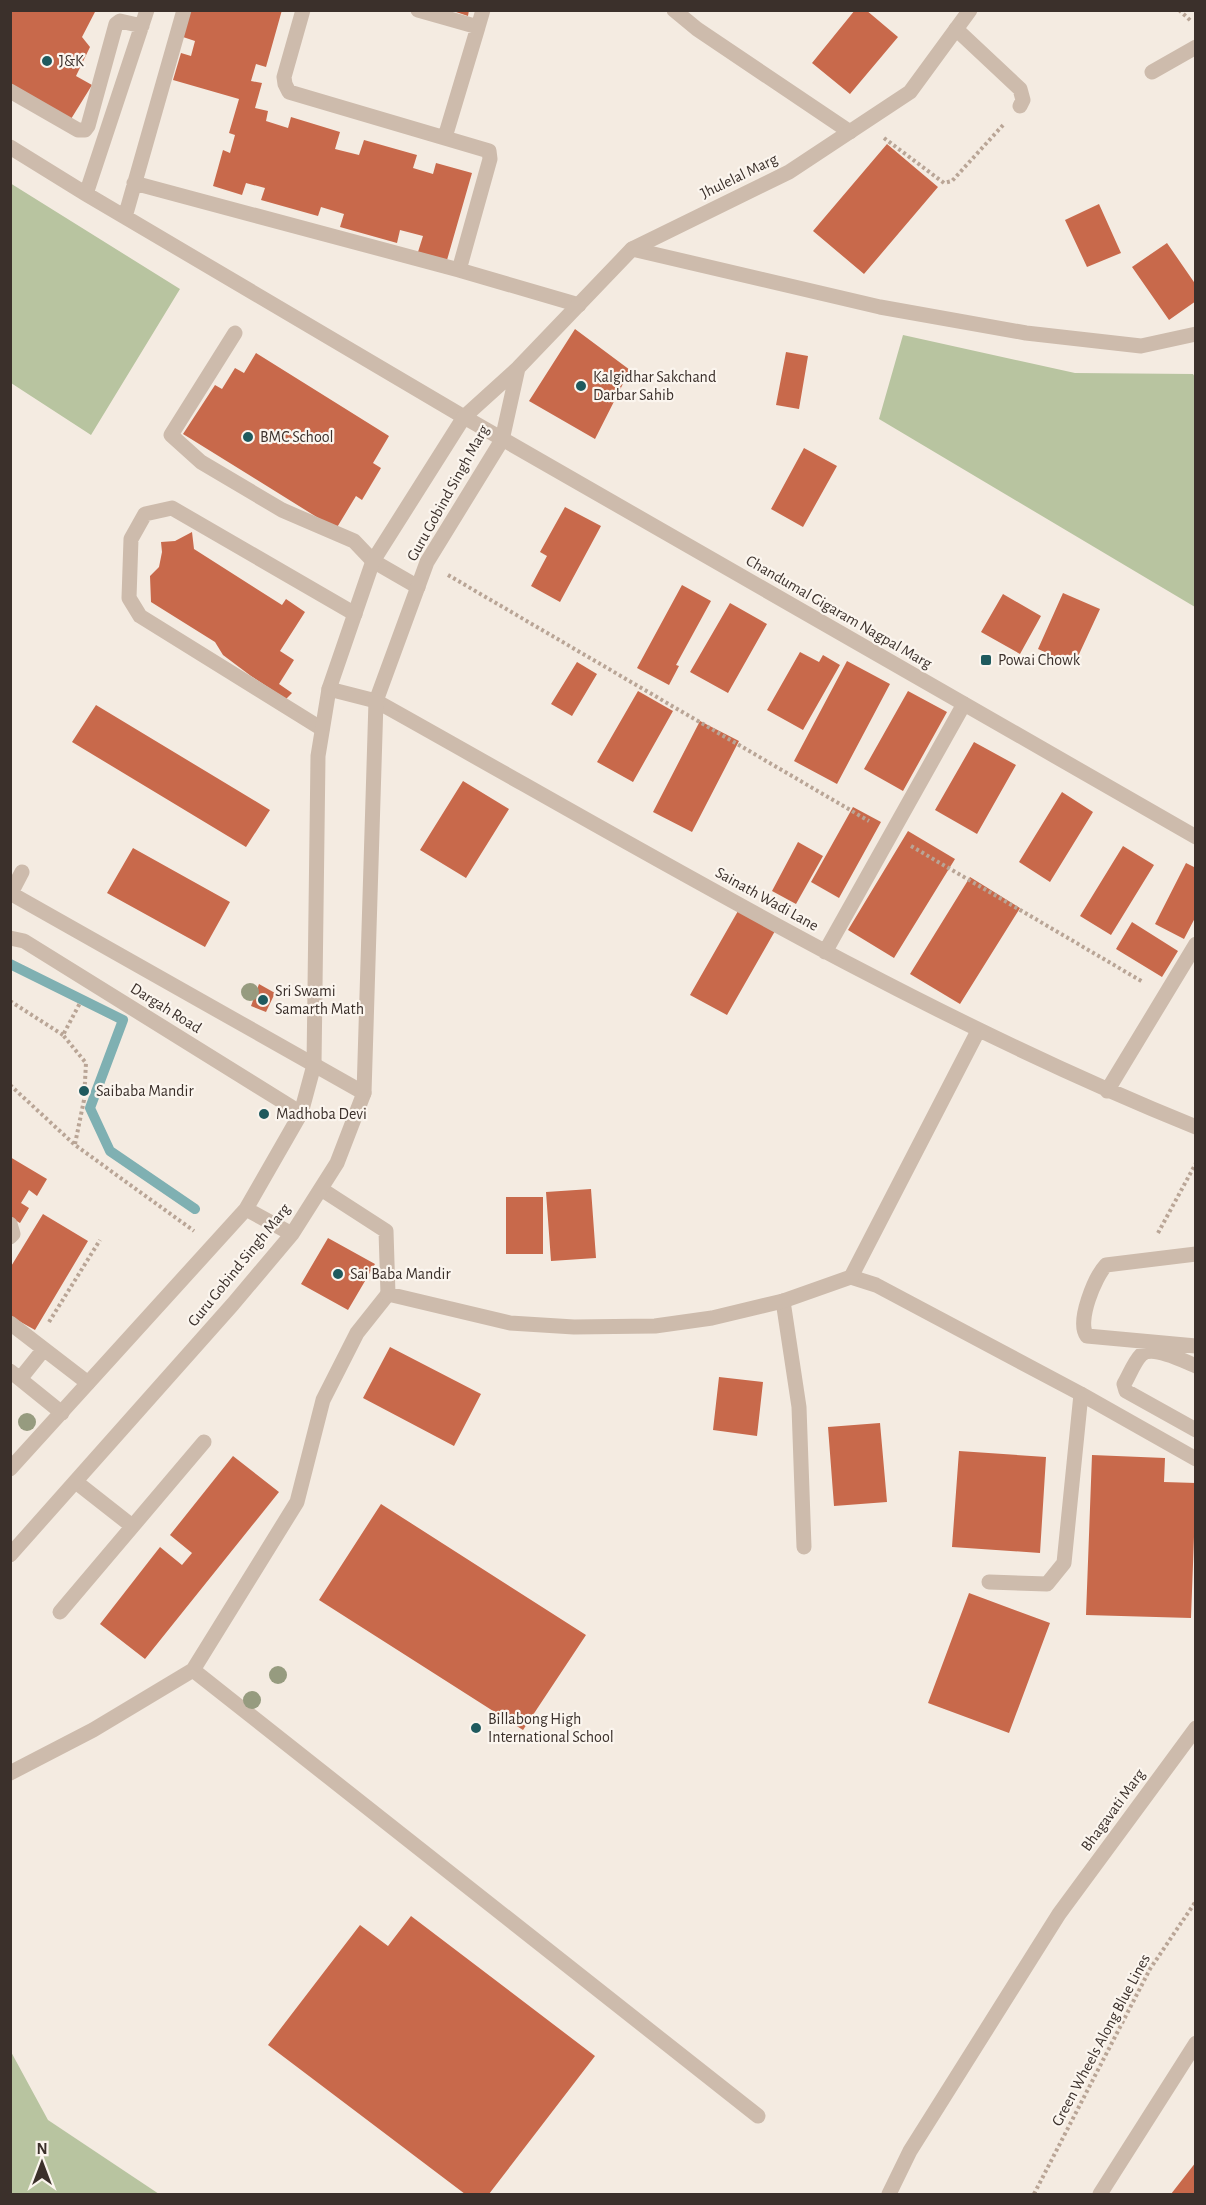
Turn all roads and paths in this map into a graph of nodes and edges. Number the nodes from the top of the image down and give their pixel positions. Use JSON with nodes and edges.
{"nodes":[{"id":1,"x":147,"y":10,"type":"edge"},
{"id":2,"x":184,"y":10,"type":"edge"},
{"id":3,"x":303,"y":10,"type":"edge"},
{"id":4,"x":418,"y":10,"type":"edge"},
{"id":5,"x":483,"y":10,"type":"edge"},
{"id":6,"x":674,"y":10,"type":"edge"},
{"id":7,"x":970,"y":10,"type":"edge"},
{"id":8,"x":1179,"y":10,"type":"edge"},
{"id":9,"x":142,"y":26,"type":"junction"},
{"id":10,"x":1196,"y":26,"type":"edge"},
{"id":11,"x":478,"y":27,"type":"junction"},
{"id":12,"x":956,"y":29,"type":"junction"},
{"id":13,"x":1196,"y":46,"type":"edge"},
{"id":14,"x":1152,"y":72,"type":"dead end"},
{"id":15,"x":10,"y":91,"type":"edge"},
{"id":16,"x":1020,"y":106,"type":"joint"},
{"id":17,"x":865,"y":122,"type":"junction"},
{"id":18,"x":850,"y":132,"type":"junction"},
{"id":19,"x":445,"y":137,"type":"junction"},
{"id":20,"x":10,"y":147,"type":"edge"},
{"id":21,"x":134,"y":183,"type":"junction"},
{"id":22,"x":86,"y":194,"type":"junction"},
{"id":23,"x":125,"y":218,"type":"junction"},
{"id":24,"x":632,"y":249,"type":"junction"},
{"id":25,"x":459,"y":270,"type":"junction"},
{"id":26,"x":579,"y":304,"type":"junction"},
{"id":27,"x":235,"y":333,"type":"dead end"},
{"id":28,"x":1196,"y":334,"type":"edge"},
{"id":29,"x":518,"y":368,"type":"junction"},
{"id":30,"x":464,"y":417,"type":"junction"},
{"id":31,"x":502,"y":440,"type":"junction"},
{"id":32,"x":372,"y":561,"type":"junction"},
{"id":33,"x":427,"y":562,"type":"junction"},
{"id":34,"x":418,"y":587,"type":"junction"},
{"id":35,"x":355,"y":614,"type":"junction"},
{"id":36,"x":329,"y":689,"type":"junction"},
{"id":37,"x":376,"y":701,"type":"junction"},
{"id":38,"x":964,"y":704,"type":"junction"},
{"id":39,"x":322,"y":729,"type":"junction"},
{"id":40,"x":892,"y":835,"type":"junction"},
{"id":41,"x":1196,"y":837,"type":"edge"},
{"id":42,"x":22,"y":872,"type":"dead end"},
{"id":43,"x":11,"y":893,"type":"edge"},
{"id":44,"x":10,"y":938,"type":"edge"},
{"id":45,"x":1196,"y":944,"type":"edge"},
{"id":46,"x":825,"y":952,"type":"junction"},
{"id":47,"x":91,"y":982,"type":"junction"},
{"id":48,"x":1150,"y":986,"type":"dead end"},
{"id":49,"x":10,"y":1001,"type":"edge"},
{"id":50,"x":978,"y":1031,"type":"junction"},
{"id":51,"x":63,"y":1035,"type":"junction"},
{"id":52,"x":314,"y":1065,"type":"junction"},
{"id":53,"x":10,"y":1085,"type":"edge"},
{"id":54,"x":1107,"y":1091,"type":"junction"},
{"id":55,"x":364,"y":1093,"type":"junction"},
{"id":56,"x":302,"y":1113,"type":"junction"},
{"id":57,"x":1196,"y":1127,"type":"edge"},
{"id":58,"x":75,"y":1145,"type":"junction"},
{"id":59,"x":1196,"y":1163,"type":"edge"},
{"id":60,"x":321,"y":1189,"type":"junction"},
{"id":61,"x":246,"y":1209,"type":"junction"},
{"id":62,"x":10,"y":1224,"type":"edge"},
{"id":63,"x":292,"y":1234,"type":"junction"},
{"id":64,"x":1156,"y":1235,"type":"dead end"},
{"id":65,"x":10,"y":1237,"type":"edge"},
{"id":66,"x":100,"y":1240,"type":"dead end"},
{"id":67,"x":214,"y":1246,"type":"junction"},
{"id":68,"x":1196,"y":1254,"type":"edge"},
{"id":69,"x":851,"y":1277,"type":"junction"},
{"id":70,"x":388,"y":1294,"type":"junction"},
{"id":71,"x":783,"y":1301,"type":"junction"},
{"id":72,"x":10,"y":1323,"type":"edge"},
{"id":73,"x":40,"y":1346,"type":"junction"},
{"id":74,"x":1196,"y":1346,"type":"edge"},
{"id":75,"x":1196,"y":1366,"type":"edge"},
{"id":76,"x":15,"y":1375,"type":"edge"},
{"id":77,"x":88,"y":1383,"type":"junction"},
{"id":78,"x":1081,"y":1394,"type":"junction"},
{"id":79,"x":62,"y":1413,"type":"junction"},
{"id":80,"x":1196,"y":1430,"type":"edge"},
{"id":81,"x":204,"y":1442,"type":"dead end"},
{"id":82,"x":1196,"y":1459,"type":"edge"},
{"id":83,"x":10,"y":1469,"type":"edge"},
{"id":84,"x":76,"y":1482,"type":"junction"},
{"id":85,"x":132,"y":1526,"type":"junction"},
{"id":86,"x":804,"y":1547,"type":"dead end"},
{"id":87,"x":10,"y":1555,"type":"edge"},
{"id":88,"x":989,"y":1582,"type":"dead end"},
{"id":89,"x":60,"y":1612,"type":"dead end"},
{"id":90,"x":193,"y":1670,"type":"junction"},
{"id":91,"x":1196,"y":1728,"type":"edge"},
{"id":92,"x":10,"y":1773,"type":"edge"},
{"id":93,"x":1196,"y":1901,"type":"edge"},
{"id":94,"x":1196,"y":2043,"type":"edge"},
{"id":95,"x":758,"y":2116,"type":"dead end"},
{"id":96,"x":889,"y":2194,"type":"edge"},
{"id":97,"x":1034,"y":2194,"type":"edge"},
{"id":98,"x":1100,"y":2194,"type":"edge"}],
"edges":[{"from":1,"to":9,"type":"street"},
{"from":2,"to":21,"type":"street"},
{"from":3,"to":19,"type":"street"},
{"from":4,"to":11,"type":"street"},
{"from":5,"to":11,"type":"street"},
{"from":6,"to":18,"type":"street"},
{"from":7,"to":12,"type":"street","name":"Jhulelal Marg"},
{"from":8,"to":10,"type":"path"},
{"from":9,"to":15,"type":"street"},
{"from":9,"to":22,"type":"street"},
{"from":11,"to":19,"type":"street"},
{"from":12,"to":16,"type":"street"},
{"from":12,"to":17,"type":"street","name":"Jhulelal Marg"},
{"from":13,"to":14,"type":"street"},
{"from":16,"to":17,"type":"path"},
{"from":17,"to":18,"type":"street","name":"Jhulelal Marg"},
{"from":18,"to":24,"type":"street","name":"Jhulelal Marg"},
{"from":19,"to":25,"type":"street"},
{"from":20,"to":22,"type":"street","name":"Chandumal Gigaram Nagpal Marg"},
{"from":21,"to":23,"type":"street"},
{"from":21,"to":25,"type":"street"},
{"from":22,"to":23,"type":"street","name":"Chandumal Gigaram Nagpal Marg"},
{"from":23,"to":30,"type":"street","name":"Chandumal Gigaram Nagpal Marg"},
{"from":24,"to":26,"type":"street","name":"Jhulelal Marg"},
{"from":24,"to":28,"type":"street"},
{"from":25,"to":26,"type":"street"},
{"from":26,"to":29,"type":"street","name":"Jhulelal Marg"},
{"from":27,"to":32,"type":"street"},
{"from":29,"to":30,"type":"street","name":"Guru Gobind Singh Marg"},
{"from":29,"to":31,"type":"street","name":"Guru Gobind Singh Marg"},
{"from":30,"to":31,"type":"street","name":"Chandumal Gigaram Nagpal Marg"},
{"from":30,"to":32,"type":"street","name":"Guru Gobind Singh Marg"},
{"from":31,"to":33,"type":"street","name":"Guru Gobind Singh Marg"},
{"from":31,"to":38,"type":"street","name":"Chandumal Gigaram Nagpal Marg"},
{"from":32,"to":34,"type":"street"},
{"from":32,"to":35,"type":"street","name":"Guru Gobind Singh Marg"},
{"from":33,"to":34,"type":"street","name":"Guru Gobind Singh Marg"},
{"from":33,"to":40,"type":"path"},
{"from":34,"to":37,"type":"street","name":"Guru Gobind Singh Marg"},
{"from":35,"to":36,"type":"street","name":"Guru Gobind Singh Marg"},
{"from":35,"to":39,"type":"street"},
{"from":36,"to":37,"type":"street","name":"Sainath Wadi Lane"},
{"from":36,"to":39,"type":"street","name":"Guru Gobind Singh Marg"},
{"from":37,"to":46,"type":"street","name":"Sainath Wadi Lane"},
{"from":37,"to":55,"type":"street","name":"Guru Gobind Singh Marg"},
{"from":38,"to":40,"type":"street"},
{"from":38,"to":41,"type":"street","name":"Chandumal Gigaram Nagpal Marg"},
{"from":39,"to":52,"type":"street","name":"Guru Gobind Singh Marg"},
{"from":40,"to":46,"type":"street"},
{"from":40,"to":48,"type":"path"},
{"from":42,"to":43,"type":"street"},
{"from":43,"to":52,"type":"street"},
{"from":44,"to":47,"type":"street","name":"Dargah Road"},
{"from":45,"to":54,"type":"street"},
{"from":46,"to":50,"type":"street","name":"Sainath Wadi Lane"},
{"from":47,"to":51,"type":"path"},
{"from":47,"to":56,"type":"street","name":"Dargah Road"},
{"from":49,"to":51,"type":"path"},
{"from":50,"to":54,"type":"street","name":"Sainath Wadi Lane"},
{"from":50,"to":69,"type":"street"},
{"from":51,"to":58,"type":"path"},
{"from":52,"to":55,"type":"street"},
{"from":52,"to":56,"type":"street","name":"Guru Gobind Singh Marg"},
{"from":53,"to":58,"type":"path"},
{"from":54,"to":57,"type":"street","name":"Sainath Wadi Lane"},
{"from":55,"to":60,"type":"street","name":"Guru Gobind Singh Marg"},
{"from":56,"to":61,"type":"street","name":"Guru Gobind Singh Marg"},
{"from":58,"to":67,"type":"path"},
{"from":59,"to":64,"type":"path"},
{"from":60,"to":63,"type":"street","name":"Guru Gobind Singh Marg"},
{"from":60,"to":70,"type":"street"},
{"from":61,"to":63,"type":"street"},
{"from":61,"to":67,"type":"street","name":"Guru Gobind Singh Marg"},
{"from":62,"to":65,"type":"street"},
{"from":63,"to":84,"type":"street","name":"Guru Gobind Singh Marg"},
{"from":66,"to":73,"type":"path"},
{"from":67,"to":77,"type":"street","name":"Guru Gobind Singh Marg"},
{"from":68,"to":74,"type":"street"},
{"from":69,"to":71,"type":"street"},
{"from":69,"to":78,"type":"street"},
{"from":70,"to":71,"type":"street"},
{"from":70,"to":90,"type":"street"},
{"from":71,"to":86,"type":"street"},
{"from":72,"to":73,"type":"street"},
{"from":73,"to":76,"type":"street"},
{"from":73,"to":77,"type":"street"},
{"from":75,"to":80,"type":"street"},
{"from":76,"to":79,"type":"street"},
{"from":77,"to":79,"type":"street","name":"Guru Gobind Singh Marg"},
{"from":78,"to":82,"type":"street"},
{"from":78,"to":88,"type":"street"},
{"from":79,"to":83,"type":"street","name":"Guru Gobind Singh Marg"},
{"from":81,"to":85,"type":"street"},
{"from":84,"to":85,"type":"street"},
{"from":84,"to":87,"type":"street","name":"Guru Gobind Singh Marg"},
{"from":85,"to":89,"type":"street"},
{"from":90,"to":92,"type":"street"},
{"from":90,"to":95,"type":"street"},
{"from":91,"to":96,"type":"street","name":"Bhagavati Marg"},
{"from":93,"to":97,"type":"path","name":"Green Wheels Along Blue Lines"},
{"from":94,"to":98,"type":"street"}]}
